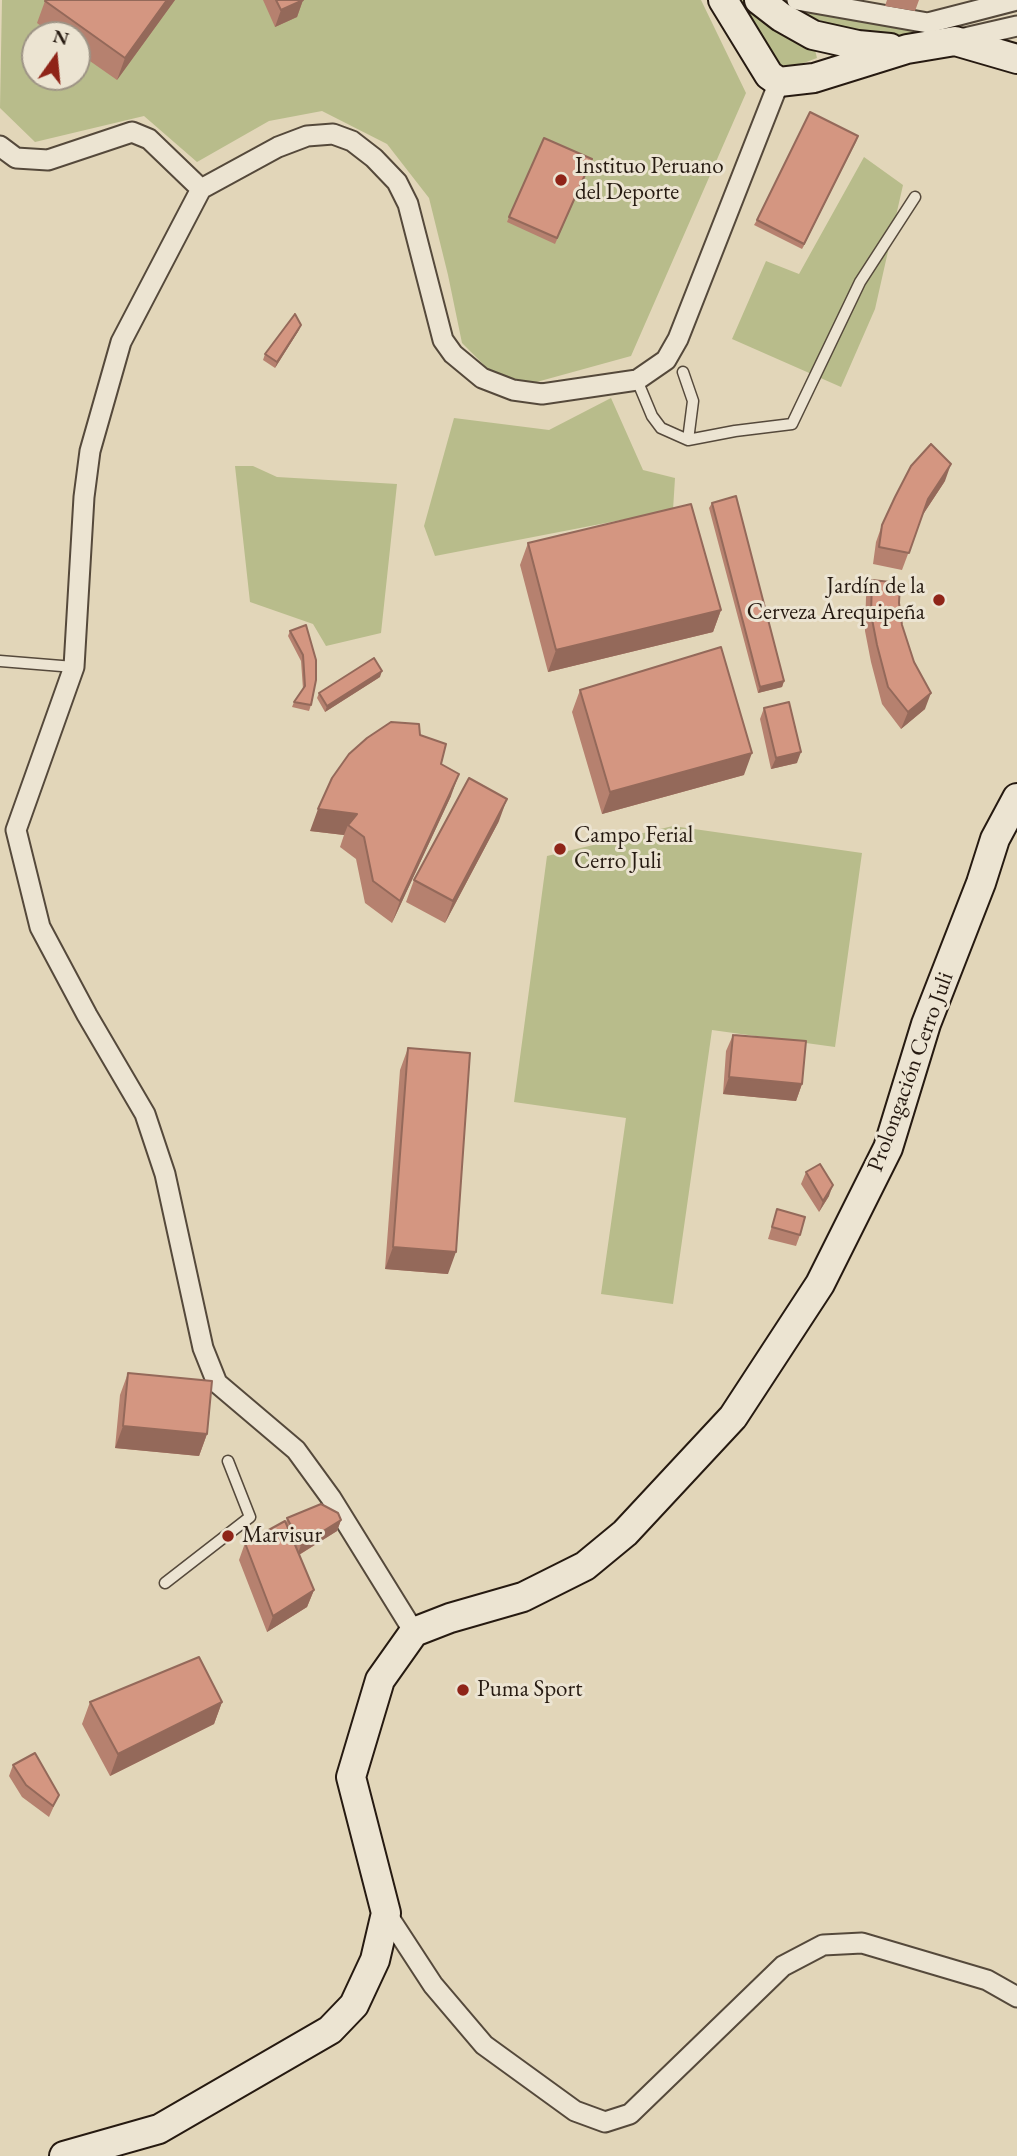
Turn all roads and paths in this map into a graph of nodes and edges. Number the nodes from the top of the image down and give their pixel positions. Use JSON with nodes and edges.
{"nodes":[{"id":1,"x":723,"y":0,"type":"edge"},
{"id":2,"x":759,"y":0,"type":"edge"},
{"id":3,"x":797,"y":0,"type":"edge"},
{"id":4,"x":1017,"y":1,"type":"edge"},
{"id":5,"x":1017,"y":26,"type":"edge"},
{"id":6,"x":955,"y":41,"type":"junction"},
{"id":7,"x":907,"y":49,"type":"junction"},
{"id":8,"x":1017,"y":59,"type":"edge"},
{"id":9,"x":779,"y":82,"type":"junction"},
{"id":10,"x":0,"y":146,"type":"edge"},
{"id":11,"x":201,"y":189,"type":"junction"},
{"id":12,"x":915,"y":197,"type":"dead end"},
{"id":13,"x":683,"y":372,"type":"dead end"},
{"id":14,"x":637,"y":380,"type":"junction"},
{"id":15,"x":688,"y":440,"type":"junction"},
{"id":16,"x":0,"y":661,"type":"edge"},
{"id":17,"x":74,"y":667,"type":"junction"},
{"id":18,"x":1017,"y":798,"type":"edge"},
{"id":19,"x":228,"y":1461,"type":"dead end"},
{"id":20,"x":165,"y":1583,"type":"dead end"},
{"id":21,"x":414,"y":1632,"type":"junction"},
{"id":22,"x":386,"y":1913,"type":"junction"},
{"id":23,"x":1017,"y":1997,"type":"edge"},
{"id":24,"x":64,"y":2156,"type":"edge"}],
"edges":[{"from":1,"to":9,"type":"street"},
{"from":2,"to":7,"type":"street"},
{"from":3,"to":4,"type":"street"},
{"from":5,"to":6,"type":"street"},
{"from":6,"to":7,"type":"street"},
{"from":6,"to":8,"type":"street"},
{"from":7,"to":9,"type":"street"},
{"from":9,"to":14,"type":"street"},
{"from":10,"to":11,"type":"street"},
{"from":11,"to":14,"type":"street"},
{"from":11,"to":17,"type":"street"},
{"from":12,"to":15,"type":"lane"},
{"from":13,"to":15,"type":"lane"},
{"from":14,"to":15,"type":"lane"},
{"from":16,"to":17,"type":"lane"},
{"from":17,"to":21,"type":"street"},
{"from":18,"to":21,"type":"street","name":"Prolongación Cerro Juli"},
{"from":19,"to":20,"type":"lane"},
{"from":21,"to":22,"type":"street"},
{"from":22,"to":23,"type":"street"},
{"from":22,"to":24,"type":"street"}]}
